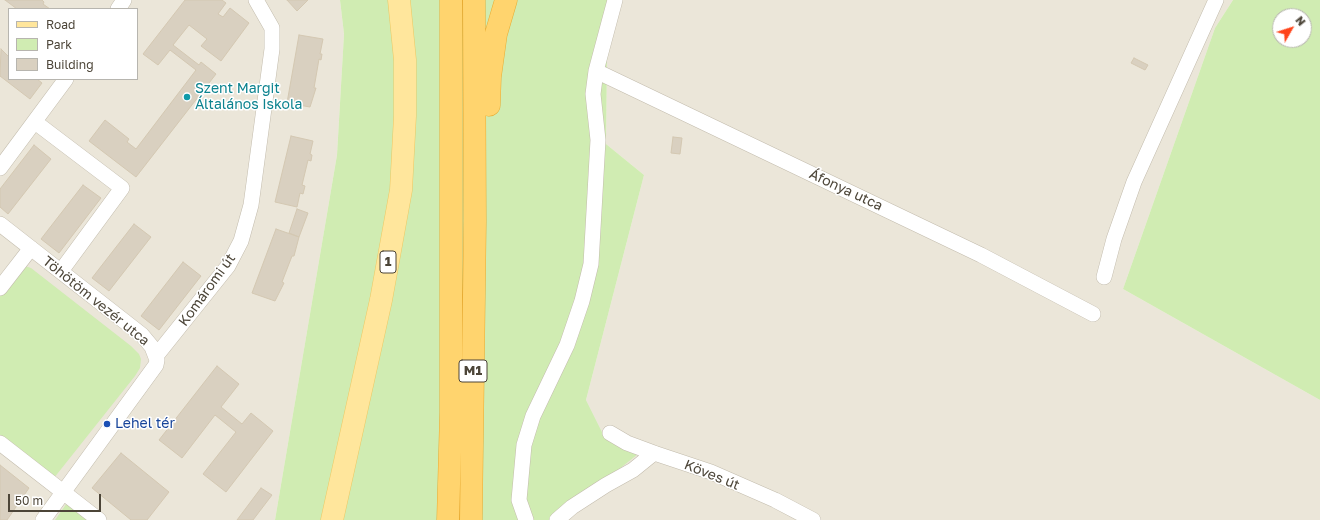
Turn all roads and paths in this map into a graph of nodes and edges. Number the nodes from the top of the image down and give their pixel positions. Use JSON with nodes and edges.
{"nodes":[{"id":1,"x":256,"y":0,"type":"edge"},
{"id":2,"x":400,"y":0,"type":"edge"},
{"id":3,"x":451,"y":0,"type":"edge"},
{"id":4,"x":474,"y":0,"type":"edge"},
{"id":5,"x":506,"y":0,"type":"edge"},
{"id":6,"x":615,"y":0,"type":"edge"},
{"id":7,"x":1216,"y":0,"type":"edge"},
{"id":8,"x":596,"y":71,"type":"junction"},
{"id":9,"x":65,"y":80,"type":"edge"},
{"id":10,"x":35,"y":122,"type":"junction"},
{"id":11,"x":0,"y":168,"type":"edge"},
{"id":12,"x":475,"y":221,"type":"junction"},
{"id":13,"x":2,"y":229,"type":"edge"},
{"id":14,"x":31,"y":248,"type":"junction"},
{"id":15,"x":61,"y":271,"type":"junction"},
{"id":16,"x":1104,"y":277,"type":"dead end"},
{"id":17,"x":0,"y":288,"type":"edge"},
{"id":18,"x":1093,"y":314,"type":"dead end"},
{"id":19,"x":156,"y":356,"type":"junction"},
{"id":20,"x":610,"y":433,"type":"dead end"},
{"id":21,"x":0,"y":443,"type":"edge"},
{"id":22,"x":654,"y":453,"type":"junction"},
{"id":23,"x":62,"y":492,"type":"junction"},
{"id":24,"x":806,"y":518,"type":"edge"},
{"id":25,"x":43,"y":520,"type":"edge"},
{"id":26,"x":99,"y":520,"type":"edge"},
{"id":27,"x":332,"y":520,"type":"edge"},
{"id":28,"x":448,"y":520,"type":"edge"},
{"id":29,"x":471,"y":520,"type":"edge"},
{"id":30,"x":526,"y":520,"type":"edge"},
{"id":31,"x":557,"y":520,"type":"edge"}],
"edges":[{"from":1,"to":19,"type":"street","name":"Komáromi út"},
{"from":2,"to":27,"type":"main road","number":"1"},
{"from":3,"to":28,"type":"highway","number":"M1"},
{"from":4,"to":12,"type":"highway","number":"M1"},
{"from":5,"to":12,"type":"highway"},
{"from":6,"to":8,"type":"street"},
{"from":7,"to":16,"type":"street"},
{"from":8,"to":18,"type":"street","name":"Áfonya utca"},
{"from":8,"to":30,"type":"street"},
{"from":9,"to":10,"type":"street"},
{"from":10,"to":11,"type":"street"},
{"from":10,"to":15,"type":"street"},
{"from":12,"to":29,"type":"highway","number":"M1"},
{"from":13,"to":14,"type":"street","name":"Töhötöm vezér utca"},
{"from":14,"to":15,"type":"street","name":"Töhötöm vezér utca"},
{"from":14,"to":17,"type":"street","name":"Töhötöm vezér utca"},
{"from":15,"to":19,"type":"street","name":"Töhötöm vezér utca"},
{"from":19,"to":23,"type":"street","name":"Komáromi út"},
{"from":20,"to":22,"type":"street","name":"Köves út"},
{"from":21,"to":23,"type":"street"},
{"from":22,"to":24,"type":"street","name":"Köves út"},
{"from":22,"to":31,"type":"street"},
{"from":23,"to":25,"type":"street","name":"Komáromi út"},
{"from":23,"to":26,"type":"street"}]}
